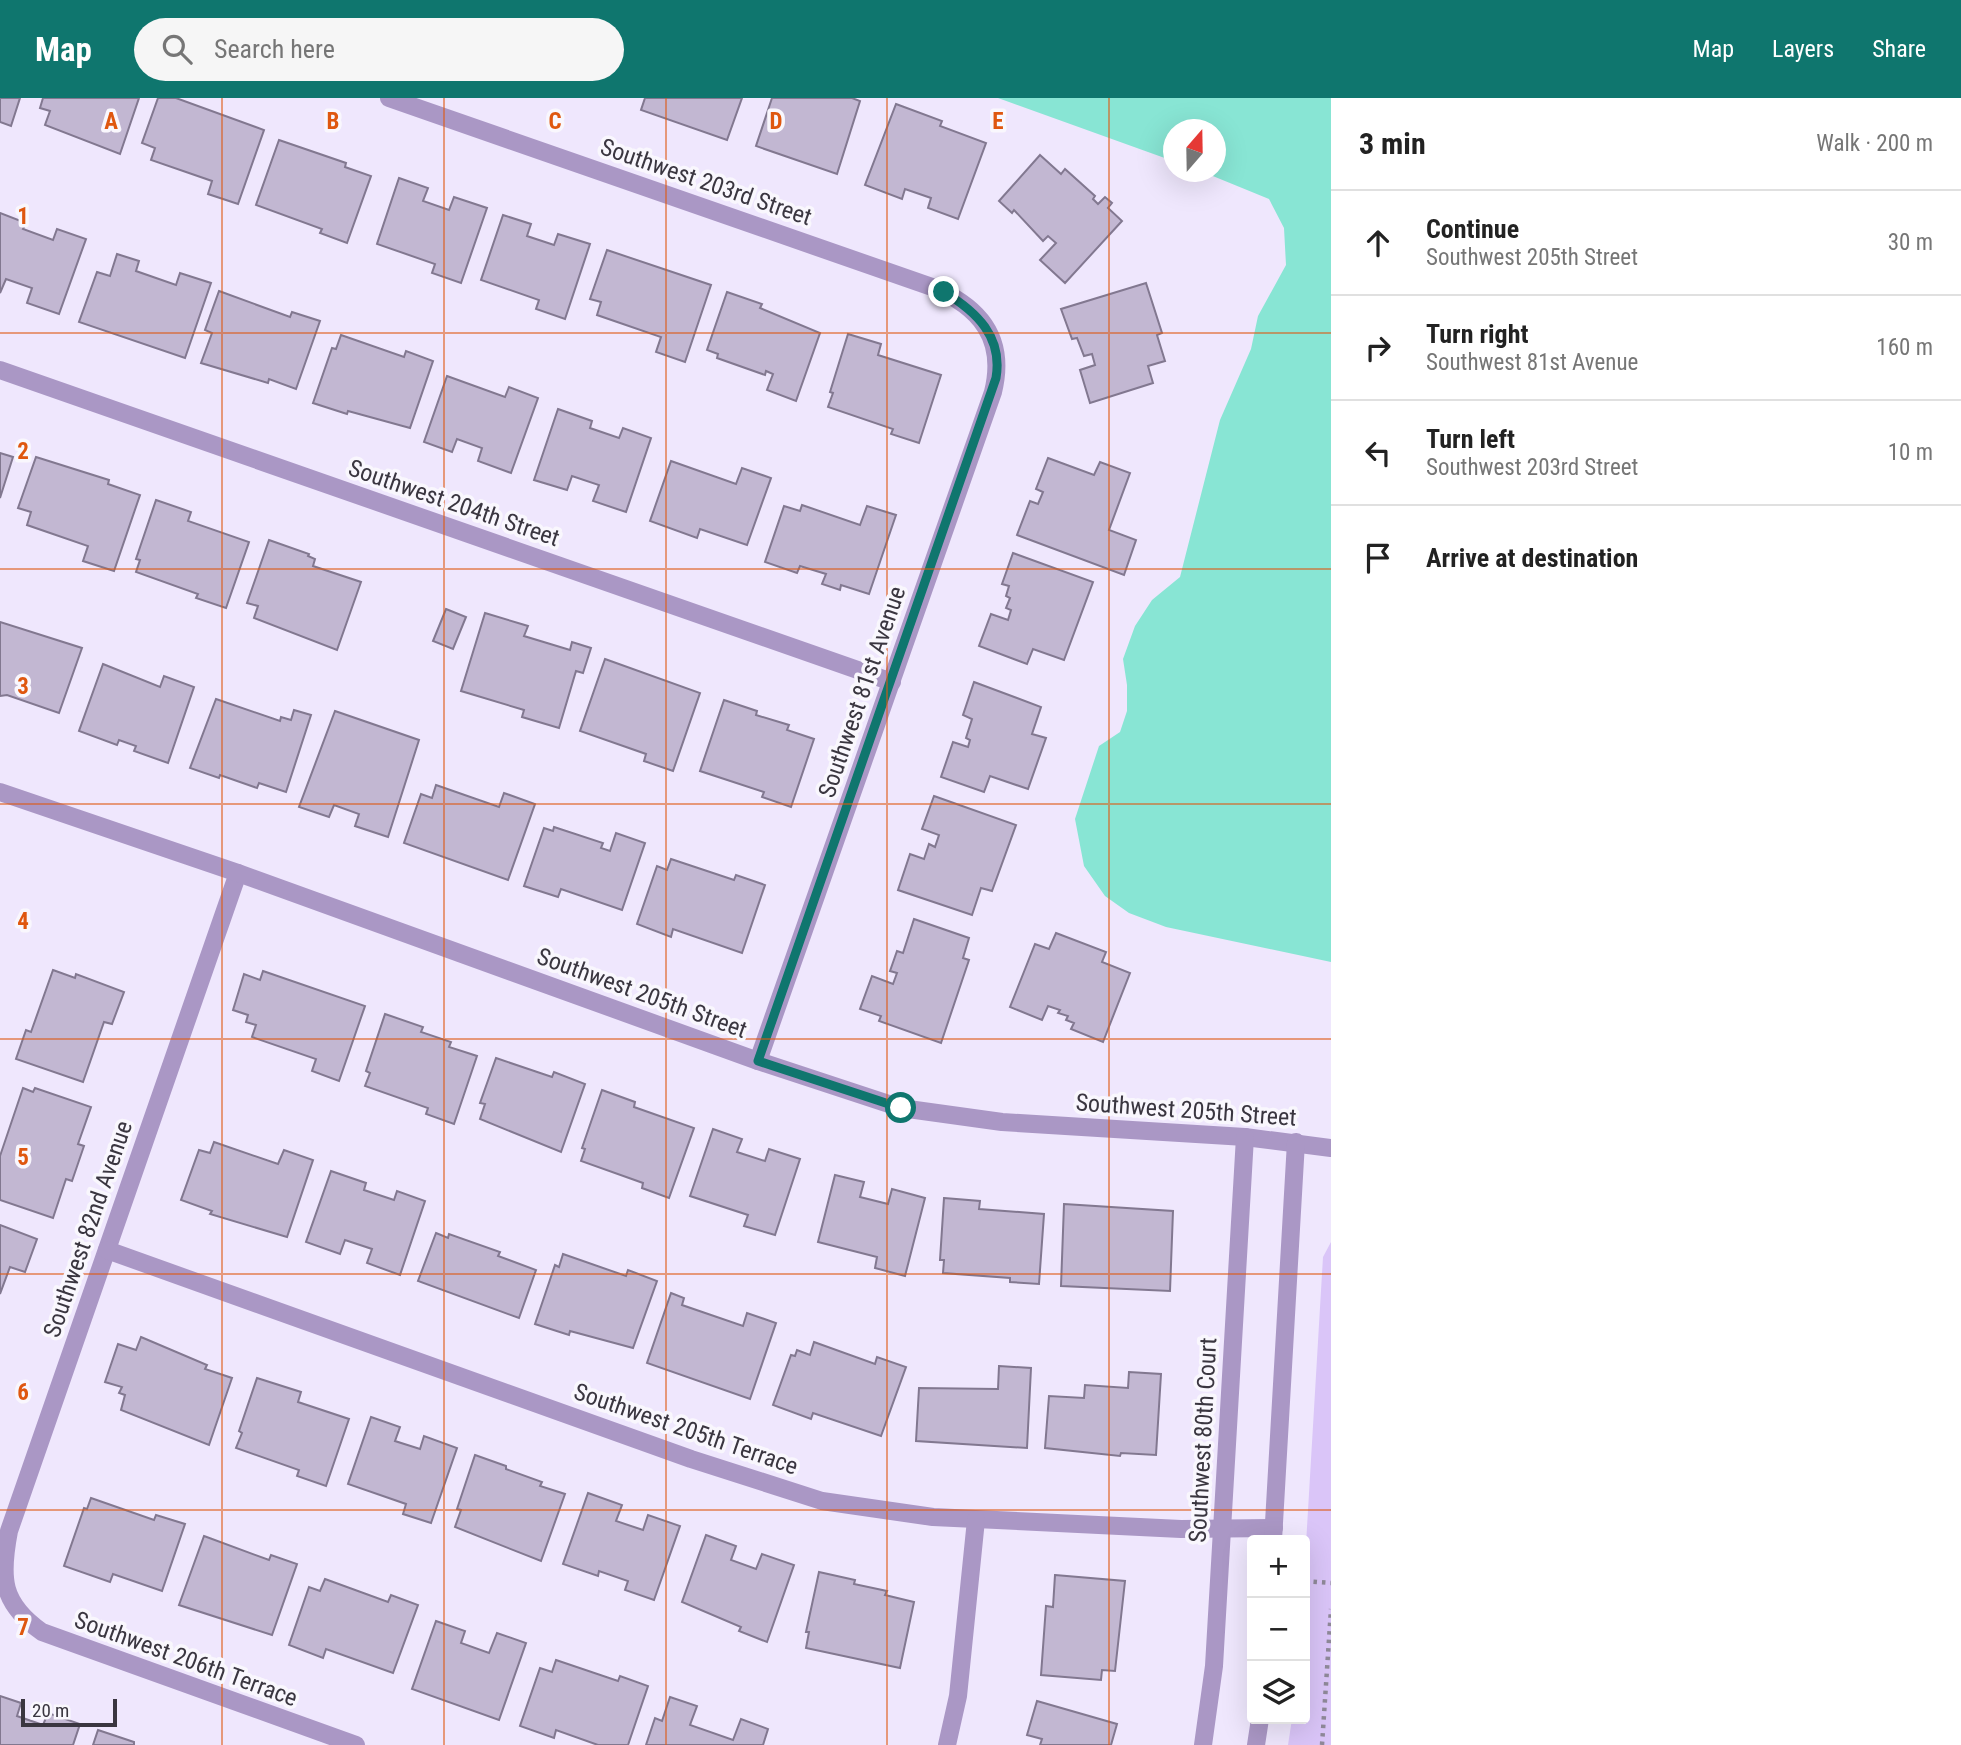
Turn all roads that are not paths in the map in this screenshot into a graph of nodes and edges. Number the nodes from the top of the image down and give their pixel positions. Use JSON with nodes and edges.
{"nodes":[{"id":1,"x":389,"y":98,"type":"edge"},
{"id":2,"x":993,"y":337,"type":"joint"},
{"id":3,"x":0,"y":370,"type":"edge"},
{"id":4,"x":892,"y":682,"type":"junction"},
{"id":5,"x":0,"y":792,"type":"edge"},
{"id":6,"x":238,"y":873,"type":"junction"},
{"id":7,"x":758,"y":1061,"type":"junction"},
{"id":8,"x":1245,"y":1137,"type":"junction"},
{"id":9,"x":1296,"y":1142,"type":"junction"},
{"id":10,"x":1331,"y":1148,"type":"edge"},
{"id":11,"x":107,"y":1250,"type":"junction"},
{"id":12,"x":975,"y":1520,"type":"junction"},
{"id":13,"x":1222,"y":1528,"type":"junction"},
{"id":14,"x":1274,"y":1534,"type":"edge"},
{"id":15,"x":10,"y":1603,"type":"joint"},
{"id":16,"x":1259,"y":1724,"type":"edge"},
{"id":17,"x":356,"y":1745,"type":"edge"},
{"id":18,"x":947,"y":1745,"type":"edge"},
{"id":19,"x":1203,"y":1745,"type":"edge"},
{"id":20,"x":1256,"y":1745,"type":"edge"}],
"edges":[{"from":1,"to":2,"type":"street","name":"Southwest 203rd Street"},
{"from":2,"to":4,"type":"street","name":"Southwest 81st Avenue"},
{"from":3,"to":4,"type":"street","name":"Southwest 204th Street"},
{"from":4,"to":7,"type":"street","name":"Southwest 81st Avenue"},
{"from":5,"to":6,"type":"street","name":"Southwest 205th Street"},
{"from":6,"to":7,"type":"street","name":"Southwest 205th Street"},
{"from":6,"to":11,"type":"street","name":"Southwest 82nd Avenue"},
{"from":7,"to":8,"type":"street","name":"Southwest 205th Street"},
{"from":8,"to":9,"type":"street","name":"Southwest 205th Street"},
{"from":8,"to":13,"type":"street","name":"Southwest 80th Court"},
{"from":9,"to":10,"type":"street","name":"Southwest 205th Street"},
{"from":9,"to":14,"type":"street"},
{"from":11,"to":12,"type":"street","name":"Southwest 205th Terrace"},
{"from":11,"to":15,"type":"street","name":"Southwest 82nd Avenue"},
{"from":12,"to":13,"type":"street","name":"Southwest 205th Terrace"},
{"from":12,"to":18,"type":"street"},
{"from":13,"to":14,"type":"street","name":"Southwest 205th Terrace"},
{"from":13,"to":19,"type":"street","name":"Southwest 80th Court"},
{"from":15,"to":17,"type":"street","name":"Southwest 206th Terrace"},
{"from":16,"to":20,"type":"street"}]}
